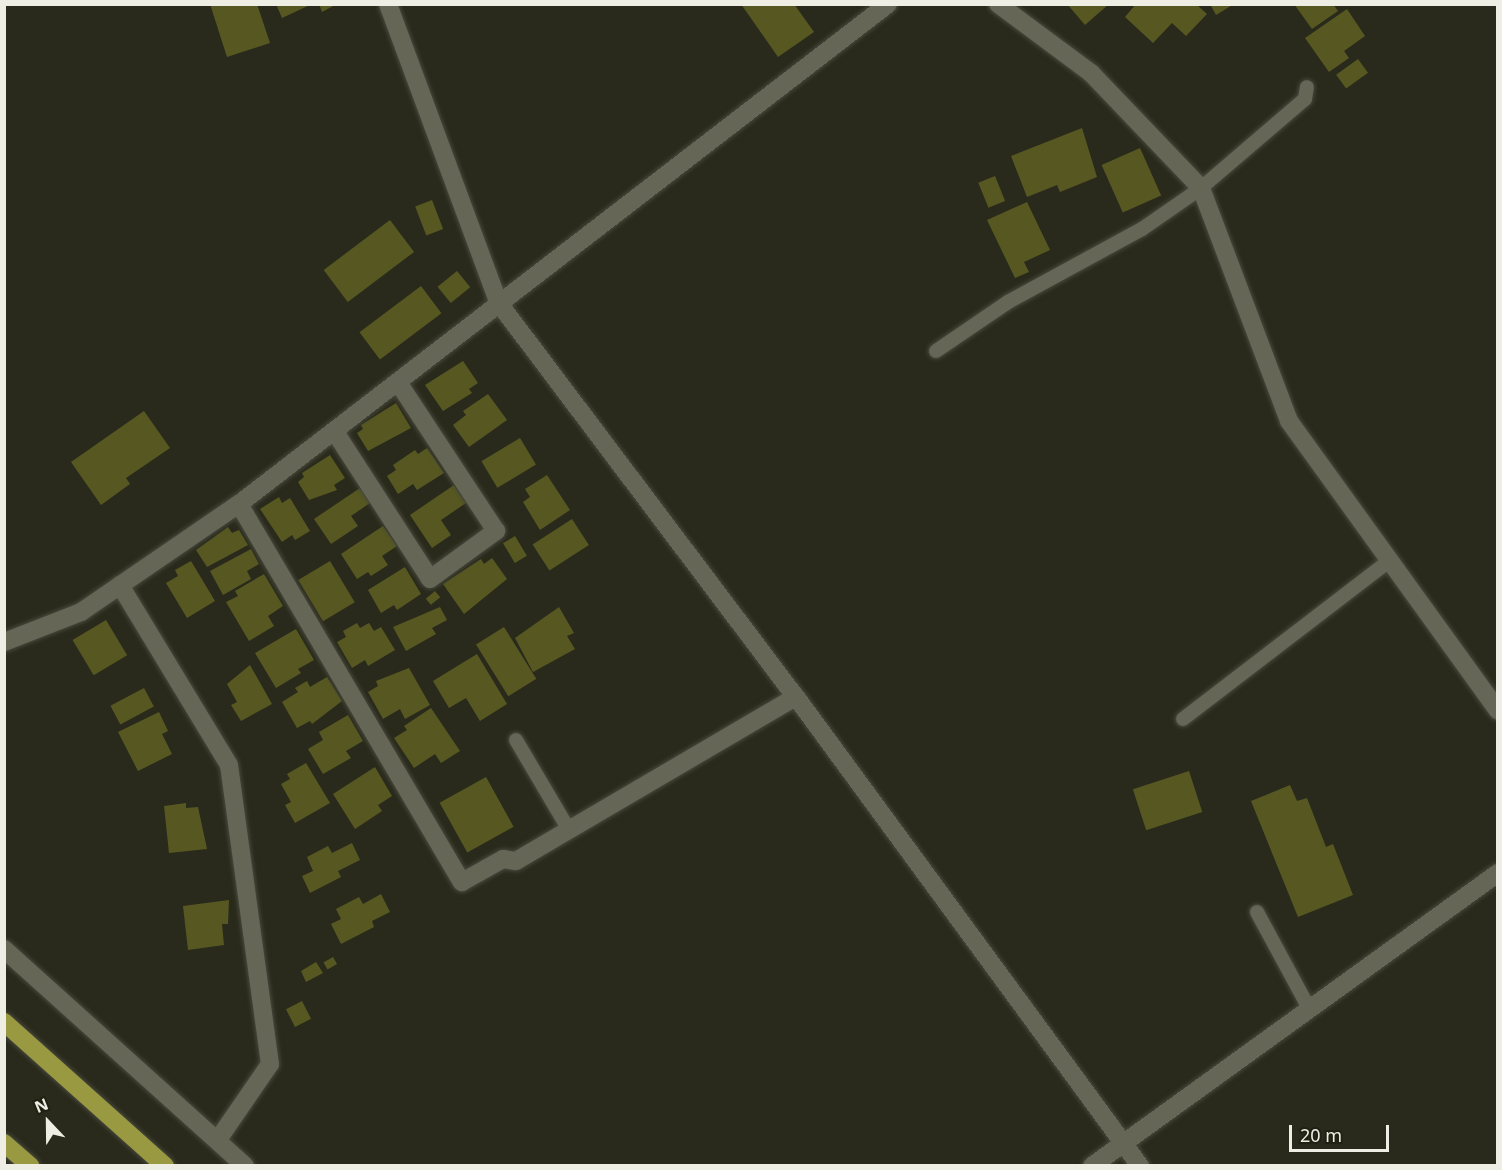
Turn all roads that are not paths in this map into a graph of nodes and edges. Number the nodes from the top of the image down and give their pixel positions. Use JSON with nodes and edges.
{"nodes":[{"id":1,"x":388,"y":4,"type":"edge"},
{"id":2,"x":888,"y":4,"type":"edge"},
{"id":3,"x":998,"y":4,"type":"edge"},
{"id":4,"x":1307,"y":87,"type":"dead end"},
{"id":5,"x":1201,"y":189,"type":"junction"},
{"id":6,"x":498,"y":302,"type":"junction"},
{"id":7,"x":936,"y":351,"type":"dead end"},
{"id":8,"x":399,"y":384,"type":"junction"},
{"id":9,"x":335,"y":432,"type":"junction"},
{"id":10,"x":239,"y":504,"type":"junction"},
{"id":11,"x":1390,"y":560,"type":"junction"},
{"id":12,"x":120,"y":585,"type":"junction"},
{"id":13,"x":4,"y":642,"type":"edge"},
{"id":14,"x":796,"y":698,"type":"junction"},
{"id":15,"x":1497,"y":711,"type":"edge"},
{"id":16,"x":1183,"y":718,"type":"dead end"},
{"id":17,"x":516,"y":740,"type":"dead end"},
{"id":18,"x":569,"y":830,"type":"junction"},
{"id":19,"x":1497,"y":873,"type":"edge"},
{"id":20,"x":1257,"y":912,"type":"dead end"},
{"id":21,"x":4,"y":949,"type":"edge"},
{"id":22,"x":1310,"y":1010,"type":"junction"},
{"id":23,"x":4,"y":1022,"type":"edge"},
{"id":24,"x":217,"y":1141,"type":"junction"},
{"id":25,"x":1123,"y":1142,"type":"junction"},
{"id":26,"x":4,"y":1143,"type":"edge"},
{"id":27,"x":30,"y":1166,"type":"edge"},
{"id":28,"x":165,"y":1166,"type":"edge"},
{"id":29,"x":245,"y":1166,"type":"edge"},
{"id":30,"x":1092,"y":1166,"type":"edge"},
{"id":31,"x":1140,"y":1166,"type":"edge"}],
"edges":[{"from":1,"to":6,"type":"street"},
{"from":2,"to":6,"type":"street"},
{"from":3,"to":5,"type":"street"},
{"from":4,"to":5,"type":"lane"},
{"from":5,"to":7,"type":"lane"},
{"from":5,"to":11,"type":"street"},
{"from":6,"to":8,"type":"street"},
{"from":6,"to":14,"type":"street"},
{"from":8,"to":9,"type":"street"},
{"from":8,"to":9,"type":"street"},
{"from":9,"to":10,"type":"street"},
{"from":10,"to":12,"type":"street"},
{"from":10,"to":18,"type":"street"},
{"from":11,"to":15,"type":"street"},
{"from":11,"to":16,"type":"lane"},
{"from":12,"to":13,"type":"street"},
{"from":12,"to":24,"type":"street"},
{"from":14,"to":18,"type":"street"},
{"from":14,"to":25,"type":"street"},
{"from":17,"to":18,"type":"lane"},
{"from":19,"to":22,"type":"street"},
{"from":20,"to":22,"type":"lane"},
{"from":21,"to":24,"type":"street"},
{"from":22,"to":25,"type":"street"},
{"from":23,"to":28,"type":"highway"},
{"from":24,"to":29,"type":"street"},
{"from":25,"to":30,"type":"street"},
{"from":25,"to":31,"type":"street"},
{"from":26,"to":27,"type":"highway"}]}
